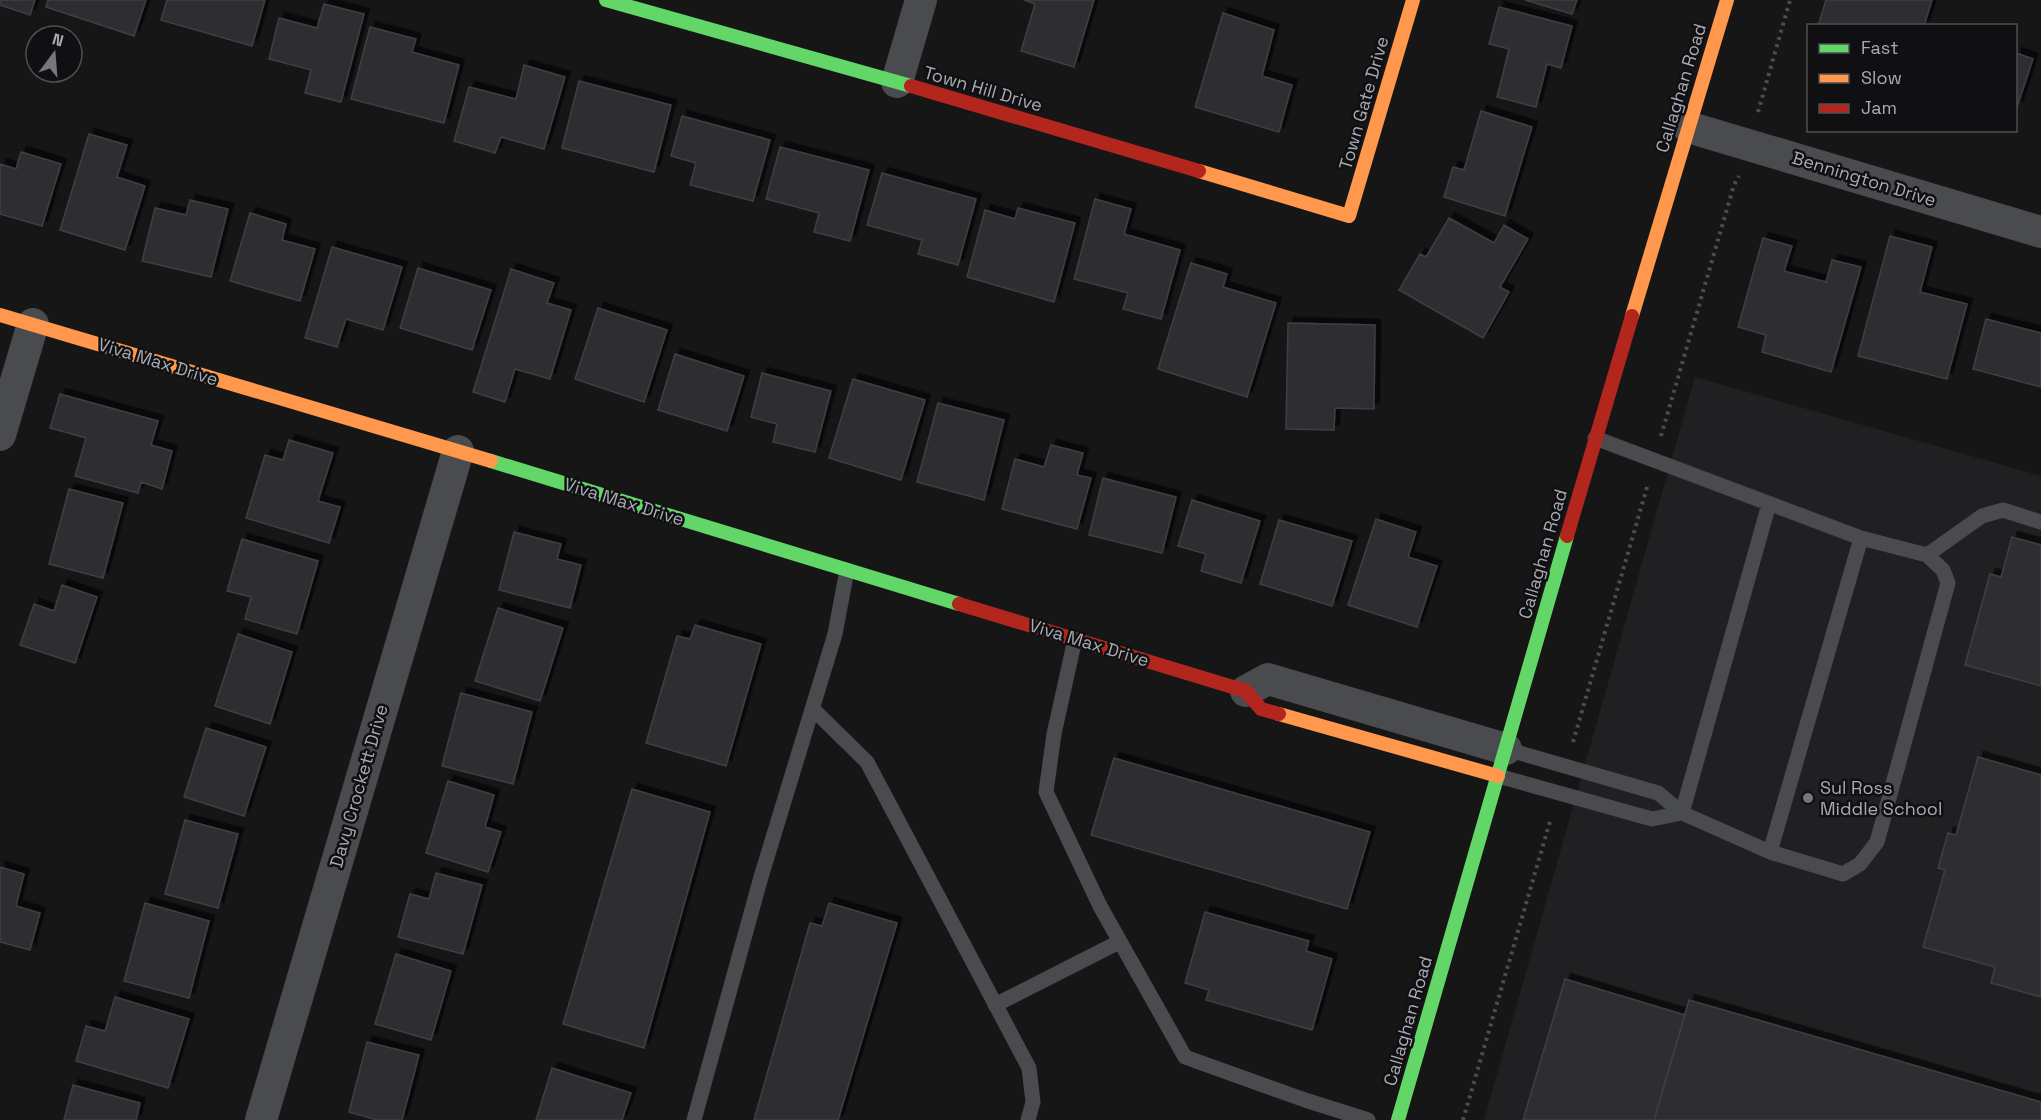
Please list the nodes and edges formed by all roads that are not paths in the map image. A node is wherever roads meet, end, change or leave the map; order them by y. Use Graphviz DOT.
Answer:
graph roads {
  1 [pos="606,0"];
  2 [pos="921,0"];
  3 [pos="1413,0"];
  4 [pos="1727,0"];
  5 [pos="897,82"];
  6 [pos="1688,127"];
  7 [pos="1349,216"];
  8 [pos="2041,232"];
  9 [pos="0,315"];
  10 [pos="33,324"];
  11 [pos="0,435"];
  12 [pos="1595,438"];
  13 [pos="458,451"];
  14 [pos="1769,504"];
  15 [pos="2041,522"];
  16 [pos="1861,538"];
  17 [pos="1926,555"];
  18 [pos="848,570"];
  19 [pos="1075,639"];
  20 [pos="1246,691"];
  21 [pos="813,709"];
  22 [pos="1502,762"];
  23 [pos="1682,813"];
  24 [pos="1770,852"];
  25 [pos="1119,942"];
  26 [pos="995,1005"];
  27 [pos="261,1120"];
  28 [pos="694,1120"];
  29 [pos="1028,1120"];
  30 [pos="1368,1120"];
  31 [pos="1398,1120"];
  1 -- 5 [label="street, Town Hill Drive"];
  2 -- 5 [label="street"];
  3 -- 7 [label="street, Town Gate Drive"];
  4 -- 6 [label="street, Callaghan Road"];
  5 -- 7 [label="street, Town Hill Drive"];
  6 -- 8 [label="street, Bennington Drive"];
  6 -- 12 [label="street, Callaghan Road"];
  9 -- 10 [label="street, Viva Max Drive"];
  10 -- 11 [label="street"];
  10 -- 13 [label="street, Viva Max Drive"];
  12 -- 14 [label="lane"];
  12 -- 22 [label="street, Callaghan Road"];
  13 -- 18 [label="street, Viva Max Drive"];
  13 -- 27 [label="street, Davy Crockett Drive"];
  14 -- 16 [label="lane"];
  14 -- 23 [label="lane"];
  15 -- 17 [label="lane"];
  16 -- 17 [label="lane"];
  16 -- 24 [label="lane"];
  17 -- 24 [label="lane"];
  18 -- 19 [label="street, Viva Max Drive"];
  18 -- 21 [label="lane"];
  19 -- 20 [label="street, Viva Max Drive"];
  19 -- 25 [label="lane"];
  20 -- 22 [label="street, Viva Max Drive"];
  21 -- 26 [label="lane"];
  21 -- 28 [label="lane"];
  22 -- 23 [label="lane"];
  22 -- 23 [label="lane"];
  22 -- 31 [label="street, Callaghan Road"];
  23 -- 24 [label="lane"];
  25 -- 26 [label="lane"];
  25 -- 30 [label="lane"];
  26 -- 29 [label="lane"];
}
